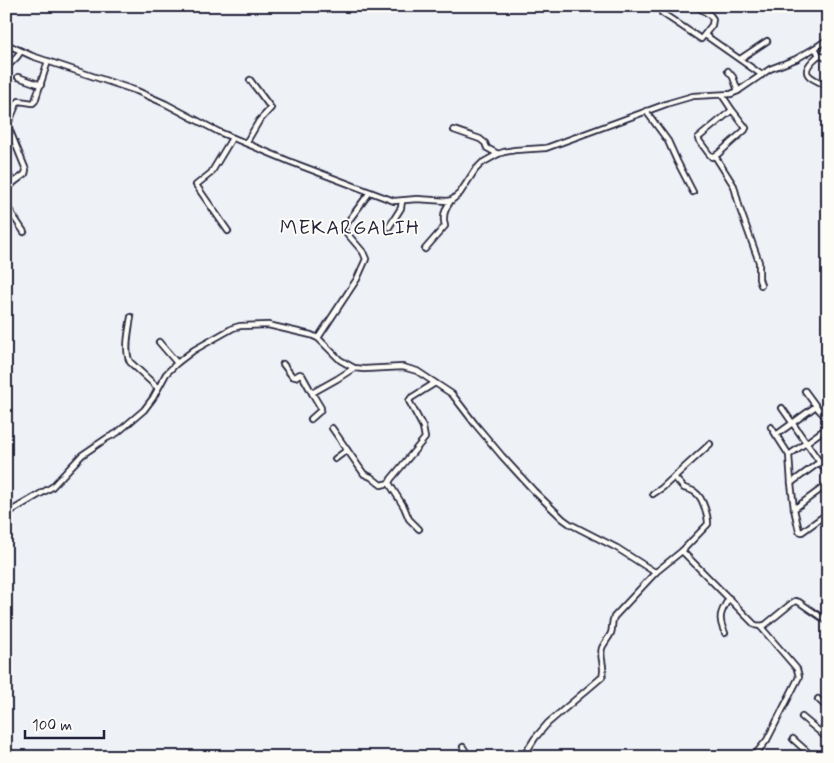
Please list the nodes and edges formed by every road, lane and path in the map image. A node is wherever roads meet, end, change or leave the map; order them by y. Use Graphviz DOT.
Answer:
graph roads {
  1 [pos="658,6"];
  2 [pos="696,6"];
  3 [pos="665,8"];
  4 [pos="705,35"];
  5 [pos="828,39"];
  6 [pos="767,42"];
  7 [pos="6,44"];
  8 [pos="815,48"];
  9 [pos="21,51"];
  10 [pos="819,55"];
  11 [pos="740,59"];
  12 [pos="828,59"];
  13 [pos="48,61"];
  14 [pos="6,68"];
  15 [pos="728,71"];
  16 [pos="762,75"];
  17 [pos="18,77"];
  18 [pos="250,80"];
  19 [pos="41,85"];
  20 [pos="828,86"];
  21 [pos="738,91"];
  22 [pos="722,95"];
  23 [pos="732,110"];
  24 [pos="646,111"];
  25 [pos="7,123"];
  26 [pos="454,130"];
  27 [pos="232,138"];
  28 [pos="246,143"];
  29 [pos="498,154"];
  30 [pos="715,156"];
  31 [pos="6,170"];
  32 [pos="13,183"];
  33 [pos="6,191"];
  34 [pos="370,192"];
  35 [pos="693,192"];
  36 [pos="402,201"];
  37 [pos="450,202"];
  38 [pos="6,205"];
  39 [pos="389,228"];
  40 [pos="228,231"];
  41 [pos="24,232"];
  42 [pos="425,249"];
  43 [pos="761,285"];
  44 [pos="131,317"];
  45 [pos="318,338"];
  46 [pos="159,342"];
  47 [pos="178,363"];
  48 [pos="283,364"];
  49 [pos="354,368"];
  50 [pos="435,383"];
  51 [pos="158,388"];
  52 [pos="804,391"];
  53 [pos="312,394"];
  54 [pos="816,406"];
  55 [pos="782,408"];
  56 [pos="311,419"];
  57 [pos="828,419"];
  58 [pos="793,424"];
  59 [pos="332,428"];
  60 [pos="771,428"];
  61 [pos="828,428"];
  62 [pos="776,435"];
  63 [pos="807,443"];
  64 [pos="710,444"];
  65 [pos="347,450"];
  66 [pos="789,455"];
  67 [pos="828,456"];
  68 [pos="335,459"];
  69 [pos="820,462"];
  70 [pos="828,474"];
  71 [pos="674,477"];
  72 [pos="389,483"];
  73 [pos="791,483"];
  74 [pos="828,484"];
  75 [pos="653,494"];
  76 [pos="794,509"];
  77 [pos="828,512"];
  78 [pos="6,514"];
  79 [pos="419,529"];
  80 [pos="682,551"];
  81 [pos="656,572"];
  82 [pos="729,598"];
  83 [pos="828,622"];
  84 [pos="760,626"];
  85 [pos="725,633"];
  86 [pos="818,699"];
  87 [pos="828,709"];
  88 [pos="802,716"];
  89 [pos="828,724"];
  90 [pos="820,732"];
  91 [pos="793,739"];
  92 [pos="828,740"];
  93 [pos="463,747"];
  94 [pos="476,757"];
  95 [pos="524,757"];
  96 [pos="753,757"];
  97 [pos="813,757"];
  1 -- 3 [label="street"];
  2 -- 4 [label="street"];
  3 -- 4 [label="street"];
  4 -- 11 [label="street"];
  5 -- 8 [label="street"];
  6 -- 11 [label="street"];
  7 -- 9 [label="street"];
  8 -- 10 [label="street"];
  8 -- 16 [label="street"];
  9 -- 13 [label="street"];
  9 -- 14 [label="street"];
  10 -- 12 [label="street"];
  10 -- 20 [label="street"];
  11 -- 16 [label="street"];
  13 -- 19 [label="street"];
  13 -- 27 [label="street"];
  15 -- 21 [label="street"];
  16 -- 21 [label="street"];
  17 -- 19 [label="street"];
  18 -- 28 [label="street"];
  19 -- 25 [label="street"];
  21 -- 22 [label="street"];
  22 -- 23 [label="street"];
  22 -- 24 [label="street"];
  23 -- 30 [label="street"];
  23 -- 30 [label="street"];
  24 -- 29 [label="street"];
  24 -- 35 [label="street"];
  25 -- 32 [label="street"];
  26 -- 29 [label="street"];
  27 -- 28 [label="street"];
  27 -- 40 [label="street"];
  28 -- 34 [label="street"];
  29 -- 36 [label="street"];
  30 -- 43 [label="street"];
  31 -- 32 [label="street"];
  32 -- 33 [label="street"];
  34 -- 36 [label="street"];
  34 -- 45 [label="street"];
  36 -- 39 [label="street"];
  37 -- 42 [label="street"];
  38 -- 41 [label="street"];
  44 -- 51 [label="street"];
  45 -- 47 [label="street"];
  45 -- 49 [label="street"];
  46 -- 47 [label="street"];
  47 -- 51 [label="street"];
  48 -- 53 [label="street"];
  49 -- 50 [label="street"];
  49 -- 53 [label="street"];
  50 -- 72 [label="street"];
  50 -- 81 [label="street"];
  51 -- 78 [label="street"];
  52 -- 54 [label="street"];
  53 -- 56 [label="street"];
  54 -- 57 [label="street"];
  54 -- 58 [label="street"];
  55 -- 58 [label="street"];
  58 -- 62 [label="street"];
  58 -- 63 [label="street"];
  59 -- 65 [label="street"];
  60 -- 62 [label="street"];
  61 -- 63 [label="street"];
  62 -- 66 [label="street"];
  63 -- 66 [label="street"];
  63 -- 69 [label="street"];
  64 -- 71 [label="street"];
  65 -- 68 [label="street"];
  65 -- 72 [label="street"];
  66 -- 73 [label="street"];
  67 -- 69 [label="street"];
  69 -- 70 [label="street"];
  69 -- 73 [label="street"];
  71 -- 75 [label="street"];
  71 -- 80 [label="street"];
  72 -- 79 [label="street"];
  73 -- 76 [label="street"];
  74 -- 76 [label="street"];
  76 -- 77 [label="street"];
  80 -- 81 [label="street"];
  80 -- 82 [label="street"];
  81 -- 95 [label="street"];
  82 -- 84 [label="street"];
  82 -- 85 [label="street"];
  83 -- 84 [label="street"];
  84 -- 96 [label="street"];
  86 -- 87 [label="street"];
  88 -- 90 [label="street"];
  89 -- 90 [label="street"];
  90 -- 92 [label="street"];
  91 -- 97 [label="street"];
  93 -- 94 [label="street"];
}
